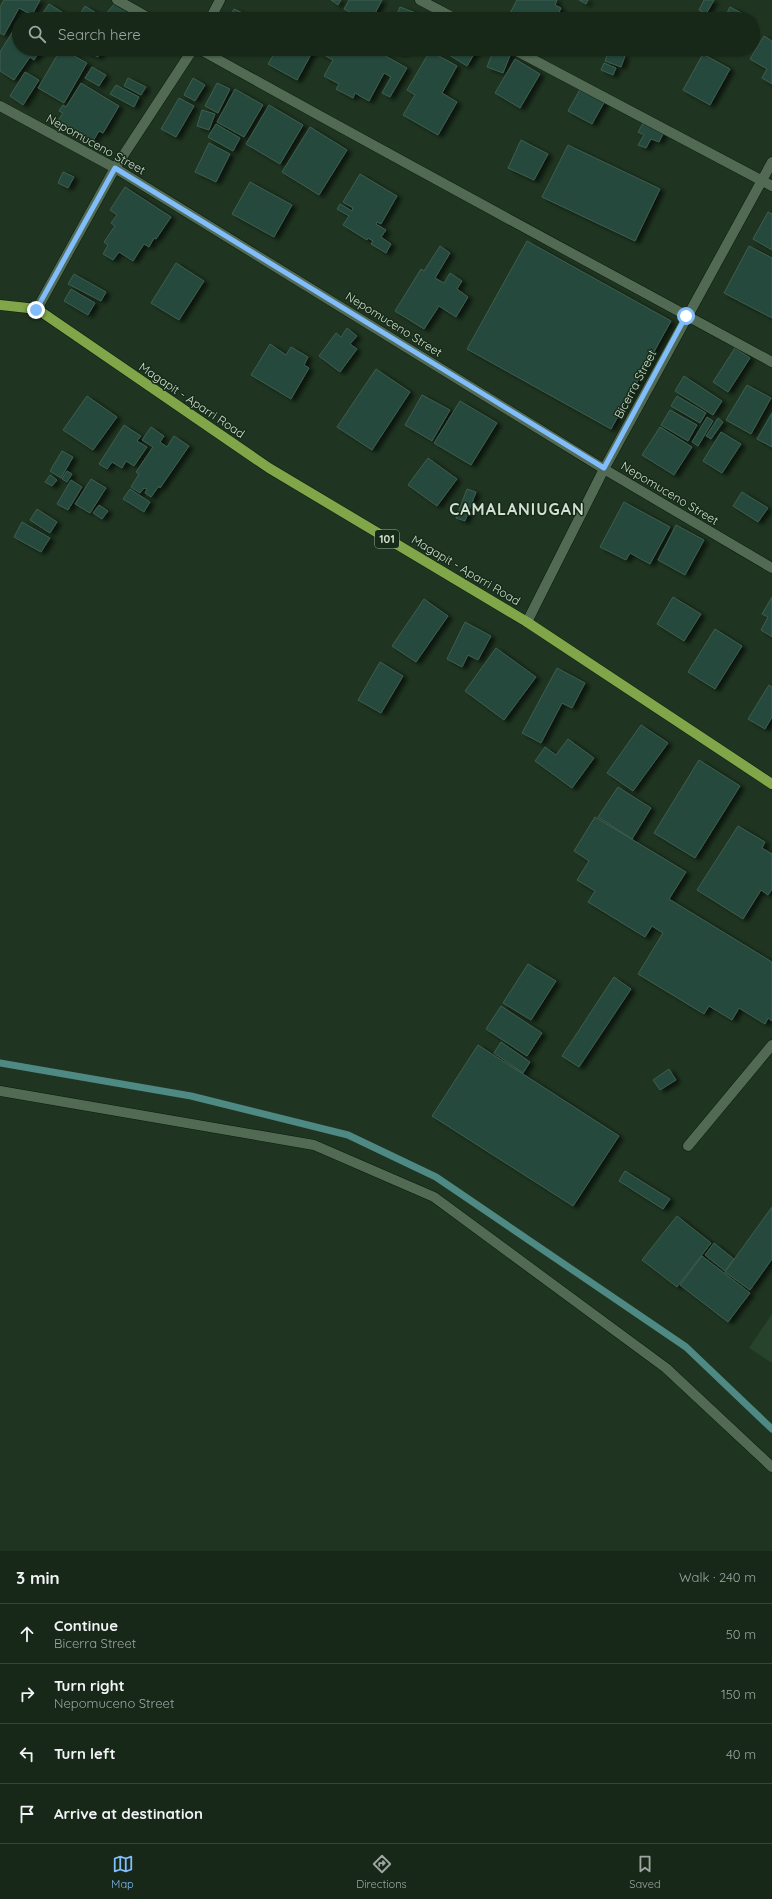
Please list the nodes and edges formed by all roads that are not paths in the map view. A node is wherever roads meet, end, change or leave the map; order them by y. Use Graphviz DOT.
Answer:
graph roads {
  1 [pos="117,0"];
  2 [pos="220,0"];
  3 [pos="420,0"];
  4 [pos="138,12"];
  5 [pos="214,12"];
  6 [pos="443,12"];
  7 [pos="188,56"];
  8 [pos="212,56"];
  9 [pos="526,56"];
  10 [pos="0,106"];
  11 [pos="772,162"];
  12 [pos="115,168"];
  13 [pos="762,180"];
  14 [pos="772,186"];
  15 [pos="0,305"];
  16 [pos="36,310"];
  17 [pos="686,316"];
  18 [pos="772,362"];
  19 [pos="604,468"];
  20 [pos="772,568"];
  21 [pos="528,622"];
  22 [pos="772,784"];
  23 [pos="772,1046"];
  24 [pos="0,1091"];
  25 [pos="688,1146"];
  26 [pos="772,1467"];
  1 -- 4 [label="street"];
  2 -- 5 [label="street"];
  3 -- 6 [label="street"];
  7 -- 12 [label="street"];
  8 -- 17 [label="street"];
  9 -- 13 [label="street"];
  10 -- 12 [label="street, Nepomuceno Street"];
  11 -- 13 [label="street, Bicerra Street"];
  12 -- 16 [label="street"];
  12 -- 19 [label="street, Nepomuceno Street"];
  13 -- 14 [label="street"];
  13 -- 17 [label="street, Bicerra Street"];
  15 -- 16 [label="main road, Magapit - Aparri Road / 101"];
  16 -- 21 [label="main road, Magapit - Aparri Road / 101"];
  17 -- 18 [label="street"];
  17 -- 19 [label="street, Bicerra Street"];
  19 -- 20 [label="street, Nepomuceno Street"];
  19 -- 21 [label="street, Bicerra Street"];
  21 -- 22 [label="main road, Magapit - Aparri Road / 101"];
  23 -- 25 [label="street"];
  24 -- 26 [label="street"];
}
